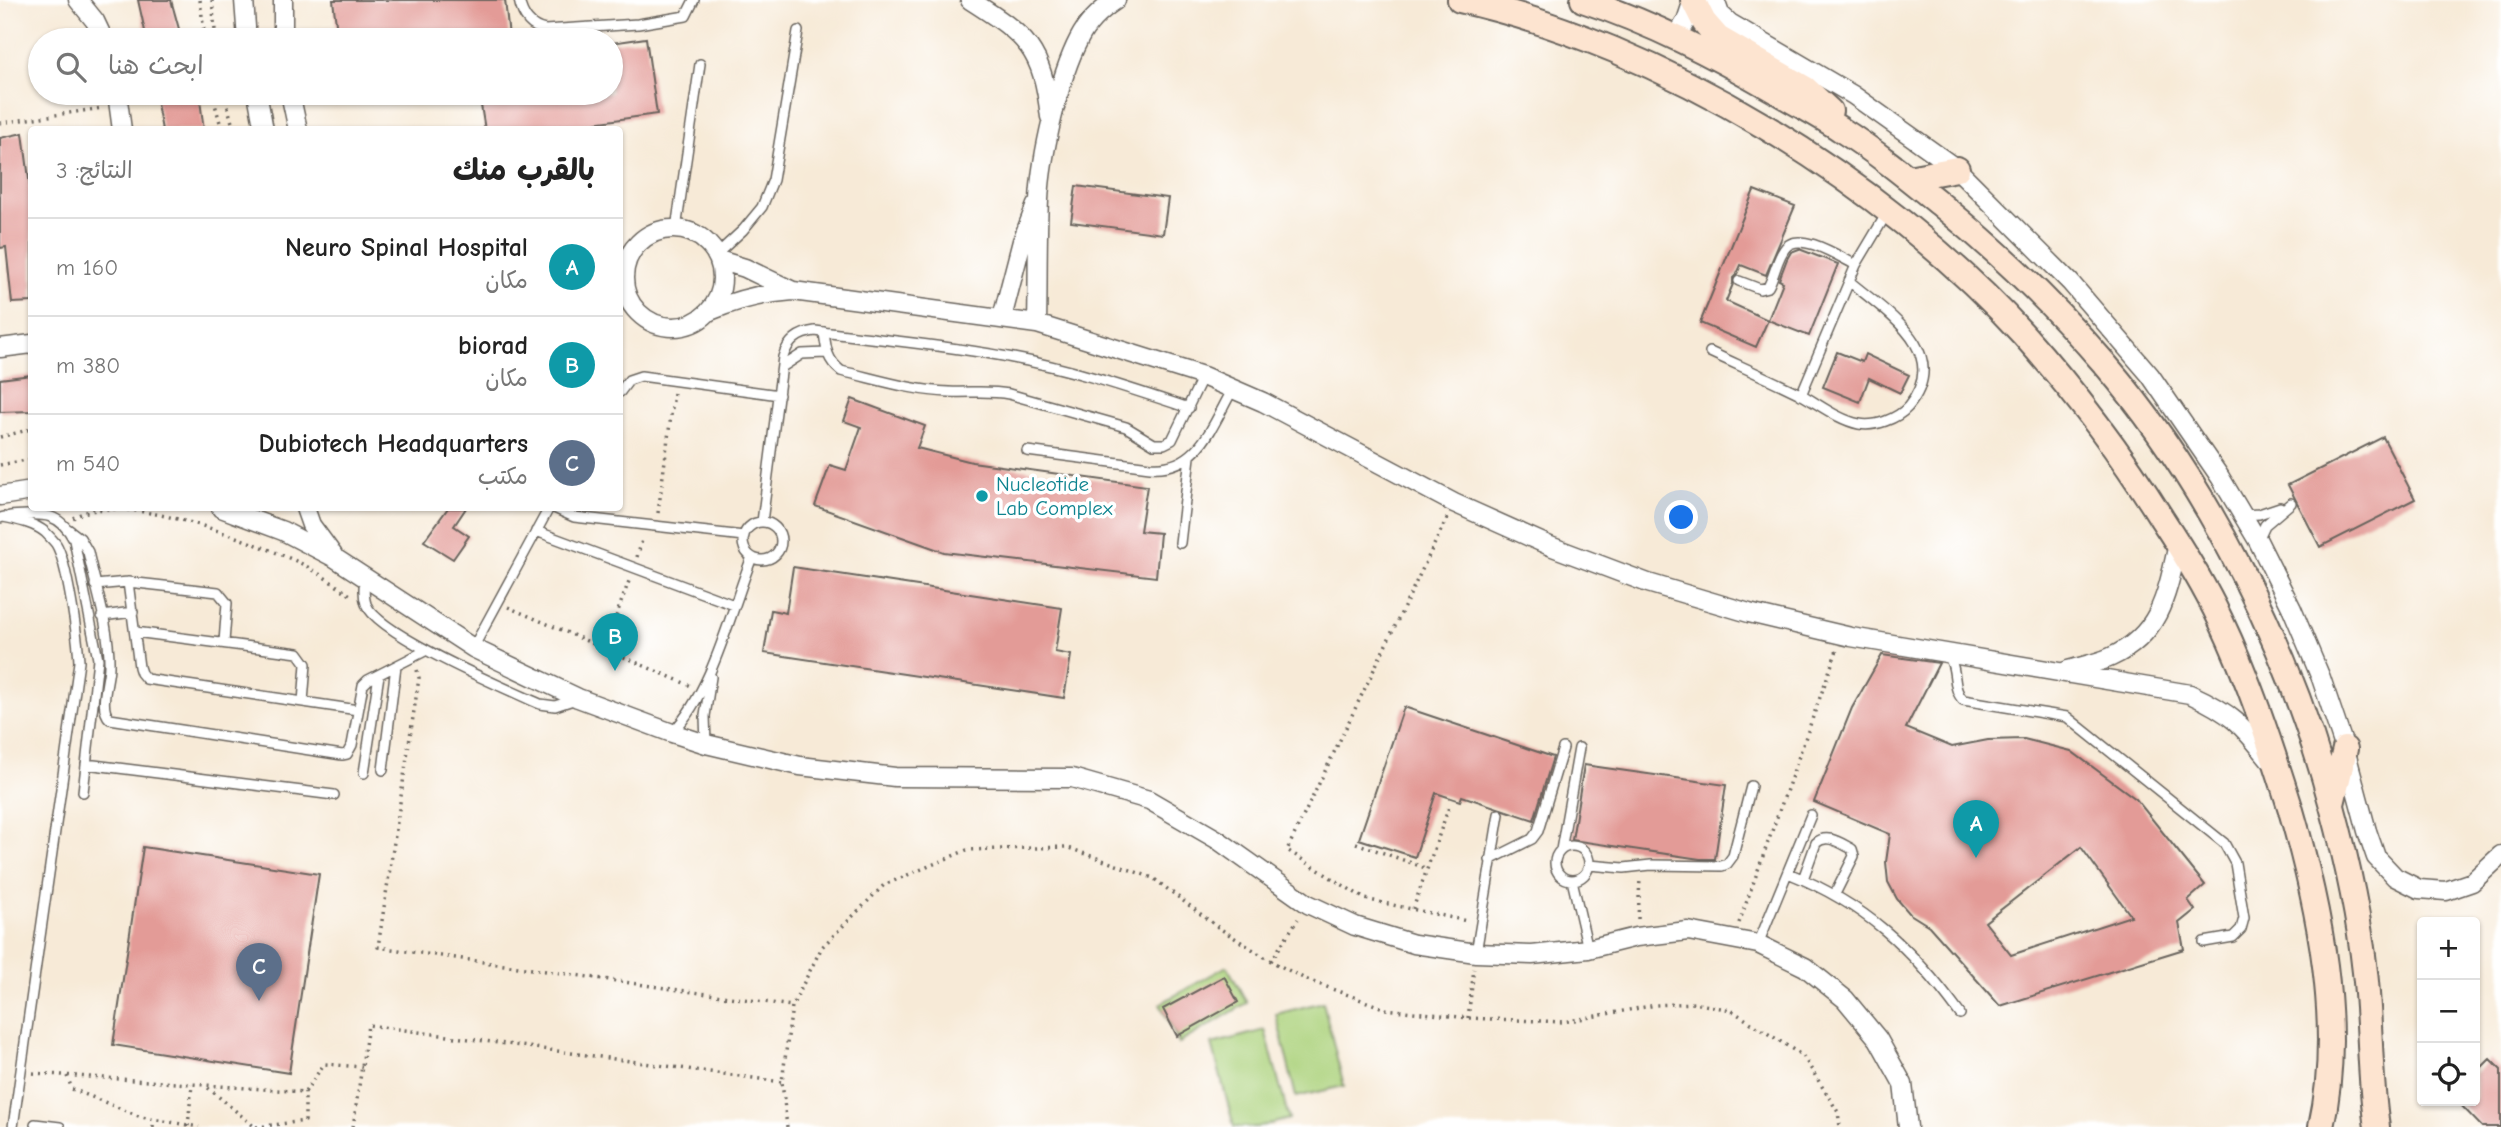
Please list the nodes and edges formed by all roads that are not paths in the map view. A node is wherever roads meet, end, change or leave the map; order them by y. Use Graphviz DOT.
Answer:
graph roads {
  1 [pos="78,0"];
  2 [pos="244,0"];
  3 [pos="283,0"];
  4 [pos="519,0"];
  5 [pos="970,0"];
  6 [pos="1116,0"];
  7 [pos="1460,0"];
  8 [pos="1583,0"];
  9 [pos="1693,0"];
  10 [pos="1715,0"];
  11 [pos="692,1"];
  12 [pos="98,28"];
  13 [pos="246,28"];
  14 [pos="283,28"];
  15 [pos="535,28"];
  16 [pos="571,28"];
  17 [pos="797,31"];
  18 [pos="1676,37"];
  19 [pos="700,64"];
  20 [pos="1661,71"];
  21 [pos="119,105"];
  22 [pos="259,105"];
  23 [pos="293,105"];
  24 [pos="1050,124"];
  25 [pos="121,126"];
  26 [pos="263,126"];
  27 [pos="297,126"];
  28 [pos="1842,130"];
  29 [pos="1957,169"];
  30 [pos="1908,178"];
  31 [pos="1039,199"];
  32 [pos="1888,211"];
  33 [pos="676,229"];
  34 [pos="718,257"];
  35 [pos="1856,265"];
  36 [pos="623,278"];
  37 [pos="1738,281"];
  38 [pos="1849,281"];
  39 [pos="623,285"];
  40 [pos="793,291"];
  41 [pos="710,312"];
  42 [pos="1002,318"];
  43 [pos="1037,324"];
  44 [pos="824,332"];
  45 [pos="28,344"];
  46 [pos="0,348"];
  47 [pos="1710,352"];
  48 [pos="826,353"];
  49 [pos="782,367"];
  50 [pos="1203,376"];
  51 [pos="623,387"];
  52 [pos="1233,389"];
  53 [pos="779,395"];
  54 [pos="1801,395"];
  55 [pos="1189,408"];
  56 [pos="1027,451"];
  57 [pos="1190,457"];
  58 [pos="28,492"];
  59 [pos="0,496"];
  60 [pos="229,511"];
  61 [pos="306,511"];
  62 [pos="550,511"];
  63 [pos="559,511"];
  64 [pos="2243,515"];
  65 [pos="2,517"];
  66 [pos="762,522"];
  67 [pos="66,527"];
  68 [pos="536,531"];
  69 [pos="744,536"];
  70 [pos="2258,541"];
  71 [pos="1180,543"];
  72 [pos="2178,544"];
  73 [pos="752,557"];
  74 [pos="335,558"];
  75 [pos="365,577"];
  76 [pos="128,582"];
  77 [pos="95,585"];
  78 [pos="734,605"];
  79 [pos="133,612"];
  80 [pos="102,617"];
  81 [pos="135,632"];
  82 [pos="224,642"];
  83 [pos="473,648"];
  84 [pos="425,651"];
  85 [pos="1947,653"];
  86 [pos="1978,658"];
  87 [pos="714,661"];
  88 [pos="396,666"];
  89 [pos="2062,672"];
  90 [pos="379,675"];
  91 [pos="1957,679"];
  92 [pos="578,698"];
  93 [pos="303,702"];
  94 [pos="358,710"];
  95 [pos="672,733"];
  96 [pos="706,744"];
  97 [pos="1563,748"];
  98 [pos="1579,748"];
  99 [pos="2345,749"];
  100 [pos="86,764"];
  101 [pos="383,770"];
  102 [pos="2279,771"];
  103 [pos="364,773"];
  104 [pos="1751,786"];
  105 [pos="83,792"];
  106 [pos="334,795"];
  107 [pos="2332,804"];
  108 [pos="1499,814"];
  109 [pos="1811,815"];
  110 [pos="1561,850"];
  111 [pos="2501,855"];
  112 [pos="1490,860"];
  113 [pos="1589,865"];
  114 [pos="1788,873"];
  115 [pos="1803,879"];
  116 [pos="1572,880"];
  117 [pos="1835,894"];
  118 [pos="2204,942"];
  119 [pos="1758,944"];
  120 [pos="1588,949"];
  121 [pos="1476,953"];
  122 [pos="1960,1014"];
  123 [pos="1903,1084"];
  124 [pos="35,1122"];
  125 [pos="13,1127"];
  126 [pos="60,1127"];
  127 [pos="1908,1127"];
  128 [pos="1921,1127"];
  129 [pos="2321,1127"];
  130 [pos="2377,1127"];
  1 -- 12 [label="street"];
  2 -- 13 [label="street"];
  3 -- 14 [label="street"];
  4 -- 15 [label="lane"];
  5 -- 24 [label="street"];
  6 -- 24 [label="street"];
  7 -- 20 [label="street"];
  8 -- 18 [label="street"];
  9 -- 18 [label="street"];
  9 -- 28 [label="street"];
  10 -- 29 [label="street"];
  11 -- 16 [label="lane"];
  17 -- 34 [label="lane"];
  18 -- 20 [label="street"];
  18 -- 28 [label="street"];
  19 -- 33 [label="lane"];
  20 -- 32 [label="street"];
  21 -- 25 [label="street"];
  22 -- 26 [label="street"];
  23 -- 27 [label="street"];
  24 -- 31 [label="street"];
  28 -- 30 [label="street"];
  29 -- 30 [label="street"];
  29 -- 64 [label="street"];
  30 -- 107 [label="street"];
  31 -- 42 [label="street"];
  31 -- 43 [label="street"];
  32 -- 35 [label="lane"];
  32 -- 72 [label="street"];
  33 -- 34 [label="street"];
  33 -- 36 [label="street"];
  34 -- 40 [label="street"];
  34 -- 41 [label="street"];
  35 -- 37 [label="lane"];
  35 -- 38 [label="lane"];
  38 -- 54 [label="lane"];
  38 -- 54 [label="lane"];
  39 -- 41 [label="street"];
  40 -- 41 [label="street"];
  40 -- 42 [label="street"];
  42 -- 43 [label="street"];
  43 -- 50 [label="street"];
  44 -- 48 [label="lane"];
  44 -- 49 [label="lane"];
  44 -- 55 [label="lane"];
  45 -- 46 [label="street"];
  47 -- 54 [label="lane"];
  48 -- 49 [label="lane"];
  48 -- 55 [label="lane"];
  49 -- 53 [label="lane"];
  50 -- 52 [label="street"];
  50 -- 55 [label="lane"];
  51 -- 53 [label="lane"];
  52 -- 57 [label="lane"];
  52 -- 85 [label="street"];
  53 -- 66 [label="lane"];
  56 -- 57 [label="lane"];
  57 -- 71 [label="lane"];
  58 -- 59 [label="street"];
  60 -- 74 [label="street"];
  61 -- 74 [label="street"];
  62 -- 68 [label="lane"];
  63 -- 69 [label="lane"];
  64 -- 70 [label="street"];
  64 -- 70 [label="lane"];
  65 -- 67 [label="lane"];
  65 -- 125 [label="lane"];
  66 -- 69 [label="lane"];
  66 -- 73 [label="lane"];
  67 -- 77 [label="lane"];
  67 -- 100 [label="lane"];
  68 -- 78 [label="lane"];
  68 -- 83 [label="lane"];
  69 -- 73 [label="lane"];
  70 -- 99 [label="street"];
  72 -- 89 [label="street"];
  72 -- 102 [label="street"];
  73 -- 78 [label="lane"];
  74 -- 75 [label="street"];
  75 -- 83 [label="street"];
  75 -- 84 [label="lane"];
  76 -- 77 [label="lane"];
  76 -- 79 [label="lane"];
  76 -- 82 [label="lane"];
  77 -- 80 [label="lane"];
  78 -- 87 [label="lane"];
  79 -- 80 [label="lane"];
  79 -- 81 [label="lane"];
  80 -- 94 [label="lane"];
  81 -- 82 [label="lane"];
  81 -- 93 [label="lane"];
  82 -- 93 [label="lane"];
  83 -- 92 [label="street"];
  84 -- 88 [label="lane"];
  84 -- 92 [label="lane"];
  85 -- 86 [label="street"];
  85 -- 91 [label="lane"];
  86 -- 89 [label="street"];
  86 -- 91 [label="lane"];
  87 -- 95 [label="lane"];
  87 -- 96 [label="lane"];
  88 -- 90 [label="lane"];
  88 -- 101 [label="lane"];
  89 -- 102 [label="street"];
  90 -- 94 [label="lane"];
  90 -- 103 [label="lane"];
  91 -- 118 [label="lane"];
  92 -- 95 [label="street"];
  93 -- 94 [label="lane"];
  95 -- 96 [label="street"];
  96 -- 121 [label="street"];
  97 -- 112 [label="lane"];
  98 -- 110 [label="lane"];
  99 -- 107 [label="street"];
  99 -- 111 [label="street"];
  100 -- 105 [label="lane"];
  100 -- 106 [label="lane"];
  102 -- 129 [label="street"];
  104 -- 113 [label="lane"];
  107 -- 130 [label="street"];
  108 -- 112 [label="lane"];
  109 -- 114 [label="lane"];
  110 -- 113 [label="lane"];
  110 -- 116 [label="lane"];
  112 -- 121 [label="lane"];
  113 -- 116 [label="lane"];
  114 -- 115 [label="lane"];
  114 -- 119 [label="lane"];
  115 -- 117 [label="lane"];
  115 -- 117 [label="lane"];
  116 -- 120 [label="lane"];
  117 -- 122 [label="lane"];
  119 -- 120 [label="street"];
  119 -- 123 [label="street"];
  120 -- 121 [label="street"];
  123 -- 127 [label="street"];
  123 -- 128 [label="street"];
  124 -- 126 [label="lane"];
}
